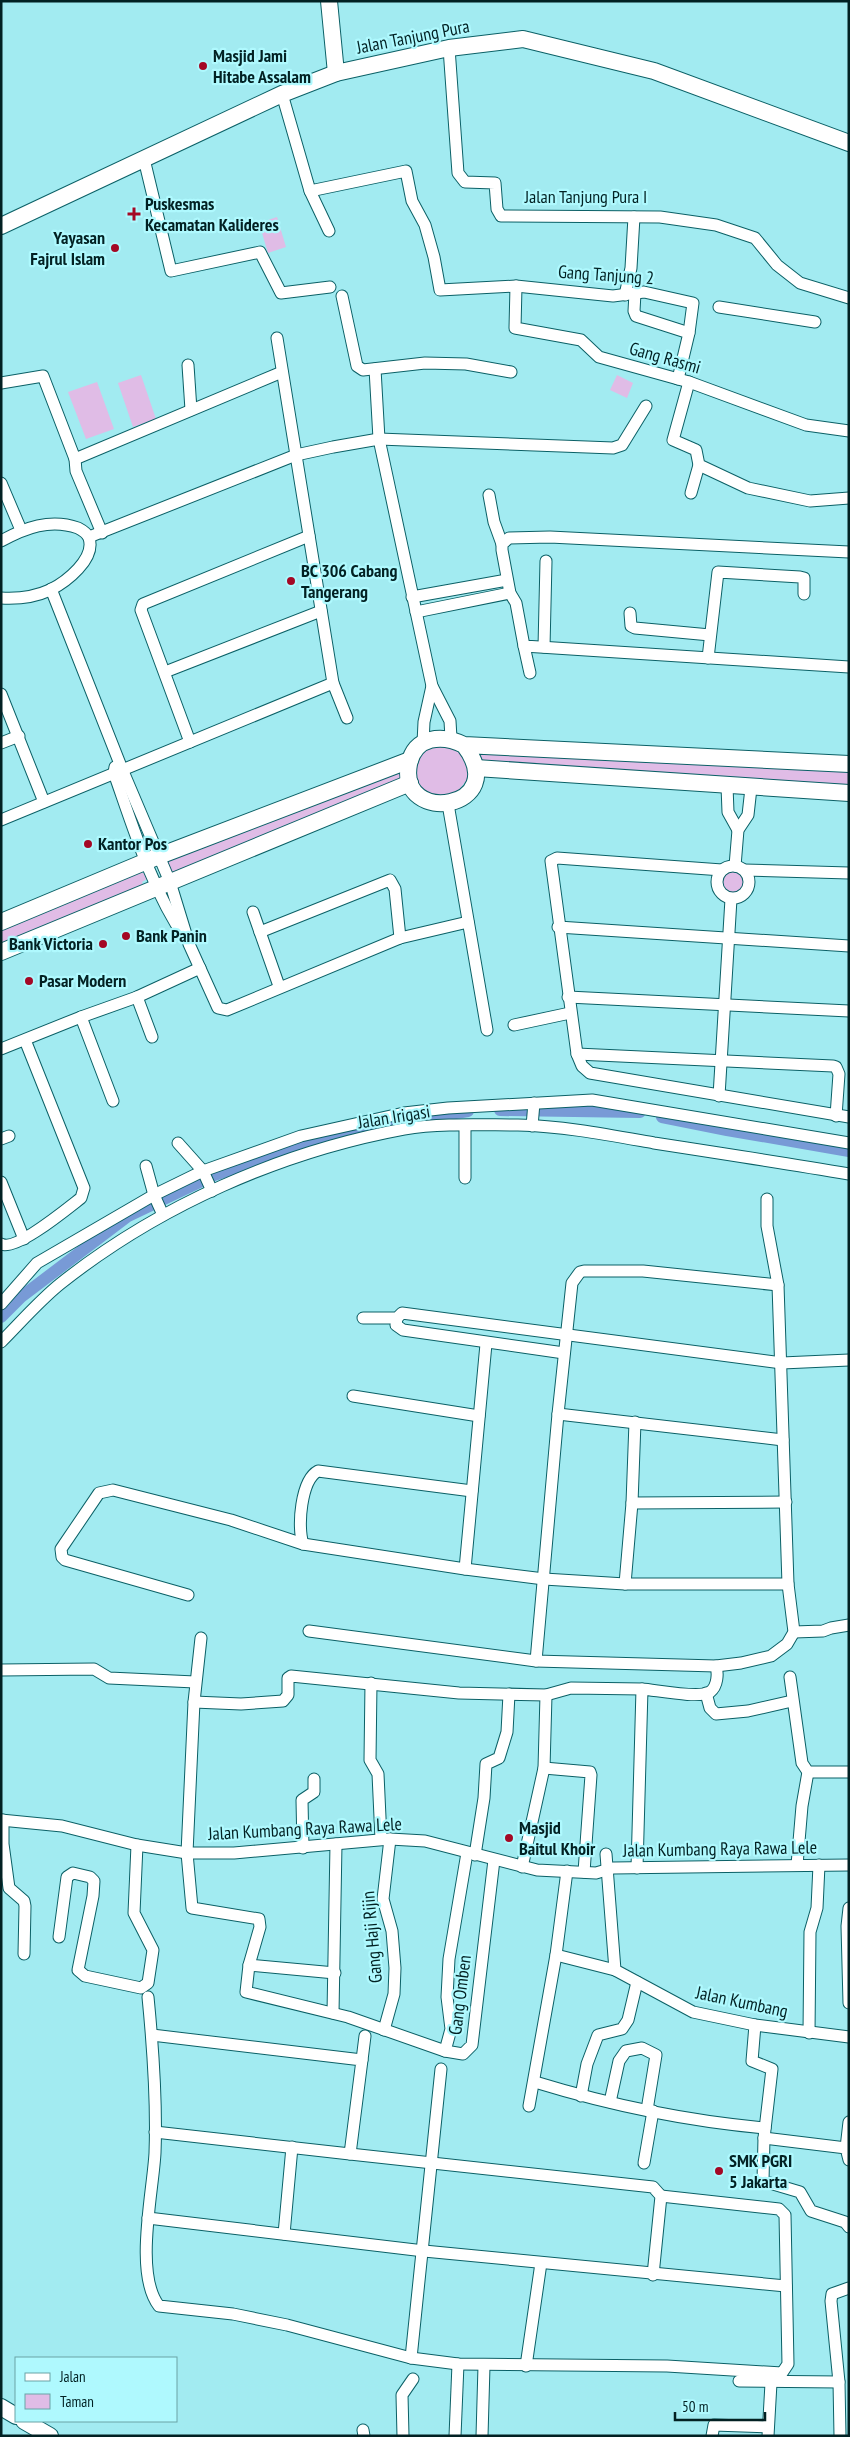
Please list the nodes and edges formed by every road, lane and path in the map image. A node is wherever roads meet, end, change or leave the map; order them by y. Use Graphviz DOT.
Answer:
graph roads {
  1 [pos="329,1"];
  2 [pos="449,48"];
  3 [pos="336,74"];
  4 [pos="282,94"];
  5 [pos="849,143"];
  6 [pos="144,159"];
  7 [pos="310,191"];
  8 [pos="634,217"];
  9 [pos="1,226"];
  10 [pos="329,231"];
  11 [pos="516,286"];
  12 [pos="330,288"];
  13 [pos="630,294"];
  14 [pos="342,296"];
  15 [pos="849,298"];
  16 [pos="719,307"];
  17 [pos="815,322"];
  18 [pos="689,333"];
  19 [pos="277,338"];
  20 [pos="188,365"];
  21 [pos="375,369"];
  22 [pos="282,372"];
  23 [pos="511,372"];
  24 [pos="683,381"];
  25 [pos="1,383"];
  26 [pos="646,406"];
  27 [pos="191,410"];
  28 [pos="849,431"];
  29 [pos="379,439"];
  30 [pos="296,455"];
  31 [pos="75,459"];
  32 [pos="699,465"];
  33 [pos="1,482"];
  34 [pos="691,494"];
  35 [pos="490,495"];
  36 [pos="849,498"];
  37 [pos="21,530"];
  38 [pos="102,533"];
  39 [pos="309,536"];
  40 [pos="89,537"];
  41 [pos="1,541"];
  42 [pos="502,544"];
  43 [pos="849,552"];
  44 [pos="546,561"];
  45 [pos="508,580"];
  46 [pos="51,589"];
  47 [pos="510,593"];
  48 [pos="804,594"];
  49 [pos="412,597"];
  50 [pos="1,598"];
  51 [pos="321,611"];
  52 [pos="416,612"];
  53 [pos="630,613"];
  54 [pos="710,635"];
  55 [pos="524,646"];
  56 [pos="544,647"];
  57 [pos="708,658"];
  58 [pos="849,667"];
  59 [pos="165,672"];
  60 [pos="530,673"];
  61 [pos="333,683"];
  62 [pos="432,686"];
  63 [pos="1,694"];
  64 [pos="347,718"];
  65 [pos="19,736"];
  66 [pos="190,742"];
  67 [pos="457,742"];
  68 [pos="1,743"];
  69 [pos="423,743"];
  70 [pos="410,760"];
  71 [pos="849,764"];
  72 [pos="476,768"];
  73 [pos="118,771"];
  74 [pos="410,783"];
  75 [pos="727,786"];
  76 [pos="751,788"];
  77 [pos="849,793"];
  78 [pos="44,802"];
  79 [pos="448,804"];
  80 [pos="1,820"];
  81 [pos="738,830"];
  82 [pos="153,858"];
  83 [pos="739,868"];
  84 [pos="722,870"];
  85 [pos="849,873"];
  86 [pos="164,885"];
  87 [pos="731,899"];
  88 [pos="253,912"];
  89 [pos="1,922"];
  90 [pos="468,922"];
  91 [pos="558,927"];
  92 [pos="260,932"];
  93 [pos="400,938"];
  94 [pos="729,939"];
  95 [pos="849,946"];
  96 [pos="1,952"];
  97 [pos="200,968"];
  98 [pos="279,986"];
  99 [pos="568,997"];
  100 [pos="137,998"];
  101 [pos="725,1005"];
  102 [pos="849,1011"];
  103 [pos="570,1013"];
  104 [pos="81,1017"];
  105 [pos="514,1025"];
  106 [pos="487,1030"];
  107 [pos="152,1037"];
  108 [pos="25,1040"];
  109 [pos="1,1049"];
  110 [pos="577,1054"];
  111 [pos="722,1061"];
  112 [pos="719,1096"];
  113 [pos="113,1101"];
  114 [pos="533,1114"];
  115 [pos="836,1116"];
  116 [pos="449,1117"];
  117 [pos="849,1117"];
  118 [pos="384,1126"];
  119 [pos="464,1126"];
  120 [pos="178,1143"];
  121 [pos="849,1143"];
  122 [pos="304,1145"];
  123 [pos="146,1166"];
  124 [pos="464,1171"];
  125 [pos="849,1174"];
  126 [pos="208,1181"];
  127 [pos="1,1182"];
  128 [pos="767,1199"];
  129 [pos="158,1205"];
  130 [pos="24,1239"];
  131 [pos="1,1244"];
  132 [pos="778,1285"];
  133 [pos="1,1304"];
  134 [pos="364,1318"];
  135 [pos="397,1318"];
  136 [pos="566,1333"];
  137 [pos="1,1342"];
  138 [pos="486,1344"];
  139 [pos="564,1353"];
  140 [pos="849,1360"];
  141 [pos="782,1363"];
  142 [pos="353,1396"];
  143 [pos="558,1414"];
  144 [pos="479,1416"];
  145 [pos="635,1422"];
  146 [pos="783,1440"];
  147 [pos="472,1491"];
  148 [pos="786,1502"];
  149 [pos="632,1503"];
  150 [pos="303,1544"];
  151 [pos="465,1569"];
  152 [pos="544,1579"];
  153 [pos="625,1584"];
  154 [pos="788,1584"];
  155 [pos="188,1595"];
  156 [pos="849,1625"];
  157 [pos="308,1631"];
  158 [pos="798,1631"];
  159 [pos="201,1638"];
  160 [pos="536,1661"];
  161 [pos="716,1666"];
  162 [pos="1,1670"];
  163 [pos="790,1677"];
  164 [pos="196,1682"];
  165 [pos="371,1683"];
  166 [pos="642,1688"];
  167 [pos="706,1693"];
  168 [pos="509,1694"];
  169 [pos="546,1695"];
  170 [pos="792,1701"];
  171 [pos="194,1702"];
  172 [pos="544,1768"];
  173 [pos="808,1772"];
  174 [pos="849,1772"];
  175 [pos="314,1779"];
  176 [pos="2,1820"];
  177 [pos="386,1839"];
  178 [pos="336,1844"];
  179 [pos="137,1845"];
  180 [pos="303,1848"];
  181 [pos="187,1853"];
  182 [pos="471,1854"];
  183 [pos="606,1854"];
  184 [pos="494,1860"];
  185 [pos="797,1865"];
  186 [pos="819,1865"];
  187 [pos="849,1865"];
  188 [pos="522,1867"];
  189 [pos="637,1868"];
  190 [pos="567,1871"];
  191 [pos="584,1872"];
  192 [pos="606,1872"];
  193 [pos="849,1908"];
  194 [pos="59,1937"];
  195 [pos="24,1954"];
  196 [pos="556,1955"];
  197 [pos="249,1965"];
  198 [pos="615,1970"];
  199 [pos="335,1973"];
  200 [pos="637,1982"];
  201 [pos="148,1997"];
  202 [pos="849,2003"];
  203 [pos="333,2013"];
  204 [pos="755,2026"];
  205 [pos="384,2030"];
  206 [pos="809,2033"];
  207 [pos="152,2034"];
  208 [pos="365,2036"];
  209 [pos="849,2037"];
  210 [pos="446,2050"];
  211 [pos="362,2060"];
  212 [pos="441,2069"];
  213 [pos="535,2082"];
  214 [pos="581,2096"];
  215 [pos="610,2102"];
  216 [pos="529,2106"];
  217 [pos="650,2111"];
  218 [pos="849,2122"];
  219 [pos="155,2132"];
  220 [pos="765,2133"];
  221 [pos="292,2147"];
  222 [pos="846,2148"];
  223 [pos="350,2154"];
  224 [pos="849,2160"];
  225 [pos="430,2163"];
  226 [pos="644,2163"];
  227 [pos="661,2196"];
  228 [pos="148,2218"];
  229 [pos="849,2227"];
  230 [pos="284,2234"];
  231 [pos="424,2251"];
  232 [pos="541,2263"];
  233 [pos="652,2274"];
  234 [pos="786,2286"];
  235 [pos="849,2288"];
  236 [pos="849,2355"];
  237 [pos="837,2356"];
  238 [pos="411,2358"];
  239 [pos="458,2364"];
  240 [pos="484,2366"];
  241 [pos="526,2366"];
  242 [pos="413,2378"];
  243 [pos="739,2381"];
  244 [pos="772,2382"];
  245 [pos="839,2382"];
  246 [pos="1,2406"];
  247 [pos="15,2415"];
  248 [pos="26,2422"];
  249 [pos="768,2432"];
  250 [pos="50,2436"];
  251 [pos="403,2436"];
  252 [pos="455,2436"];
  253 [pos="482,2436"];
  254 [pos="712,2436"];
  255 [pos="840,2436"];
  1 -- 3 [label="street"];
  2 -- 3 [label="street, Jalan Tanjung Pura"];
  2 -- 5 [label="street, Jalan Tanjung Pura"];
  2 -- 8 [label="street, Jalan Tanjung Pura I"];
  3 -- 4 [label="street, Jalan Tanjung Pura"];
  4 -- 6 [label="street, Jalan Tanjung Pura"];
  4 -- 7 [label="street"];
  6 -- 9 [label="street, Jalan Tanjung Pura"];
  6 -- 12 [label="street"];
  7 -- 10 [label="street"];
  7 -- 11 [label="street, Gang Tanjung 2"];
  8 -- 13 [label="street"];
  8 -- 15 [label="street, Jalan Tanjung Pura I"];
  11 -- 13 [label="street, Gang Tanjung 2"];
  11 -- 24 [label="street, Gang Rasmi"];
  13 -- 18 [label="street"];
  13 -- 18 [label="street, Gang Tanjung 2"];
  14 -- 21 [label="street"];
  16 -- 17 [label="street"];
  18 -- 24 [label="street"];
  19 -- 22 [label="street"];
  20 -- 27 [label="street"];
  21 -- 23 [label="street"];
  21 -- 29 [label="street"];
  22 -- 27 [label="street"];
  22 -- 30 [label="street"];
  24 -- 28 [label="street, Gang Rasmi"];
  24 -- 32 [label="street"];
  25 -- 31 [label="street"];
  26 -- 29 [label="street"];
  27 -- 31 [label="street"];
  29 -- 30 [label="street"];
  29 -- 49 [label="street"];
  30 -- 38 [label="street"];
  30 -- 39 [label="street"];
  31 -- 38 [label="street"];
  32 -- 34 [label="street"];
  32 -- 36 [label="street"];
  33 -- 37 [label="street"];
  35 -- 42 [label="street"];
  37 -- 40 [label="street"];
  37 -- 41 [label="street"];
  38 -- 40 [label="street"];
  39 -- 51 [label="street"];
  39 -- 59 [label="street"];
  40 -- 46 [label="street"];
  42 -- 43 [label="street"];
  42 -- 45 [label="street"];
  44 -- 56 [label="street"];
  45 -- 47 [label="street"];
  45 -- 49 [label="street"];
  46 -- 50 [label="street"];
  46 -- 73 [label="street"];
  47 -- 52 [label="street"];
  47 -- 55 [label="street"];
  48 -- 54 [label="street"];
  49 -- 52 [label="street"];
  51 -- 59 [label="street"];
  51 -- 61 [label="street"];
  52 -- 62 [label="street"];
  53 -- 54 [label="street"];
  54 -- 57 [label="street"];
  55 -- 56 [label="street"];
  55 -- 60 [label="street"];
  56 -- 57 [label="street"];
  57 -- 58 [label="street"];
  59 -- 66 [label="street"];
  61 -- 64 [label="street"];
  61 -- 66 [label="street"];
  62 -- 67 [label="street"];
  62 -- 69 [label="street"];
  63 -- 65 [label="street"];
  65 -- 68 [label="street"];
  65 -- 78 [label="street"];
  66 -- 73 [label="street"];
  67 -- 69 [label="street"];
  67 -- 71 [label="street"];
  67 -- 72 [label="street"];
  69 -- 70 [label="street"];
  70 -- 74 [label="street"];
  70 -- 82 [label="street"];
  72 -- 75 [label="street"];
  72 -- 79 [label="street"];
  73 -- 78 [label="street"];
  73 -- 82 [label="street"];
  74 -- 79 [label="street"];
  74 -- 86 [label="street"];
  75 -- 76 [label="street"];
  75 -- 81 [label="street"];
  76 -- 77 [label="street"];
  76 -- 81 [label="street"];
  78 -- 80 [label="street"];
  79 -- 90 [label="street"];
  81 -- 83 [label="street"];
  82 -- 86 [label="street"];
  82 -- 89 [label="street"];
  83 -- 84 [label="street"];
  83 -- 85 [label="street"];
  83 -- 87 [label="street"];
  84 -- 87 [label="street"];
  84 -- 91 [label="street"];
  86 -- 96 [label="street"];
  86 -- 97 [label="street"];
  87 -- 94 [label="street"];
  88 -- 92 [label="street"];
  90 -- 93 [label="street"];
  90 -- 106 [label="street"];
  91 -- 94 [label="street"];
  91 -- 99 [label="street"];
  92 -- 93 [label="street"];
  92 -- 98 [label="street"];
  93 -- 98 [label="street"];
  94 -- 95 [label="street"];
  94 -- 101 [label="street"];
  97 -- 98 [label="street"];
  97 -- 100 [label="street"];
  99 -- 101 [label="street"];
  99 -- 103 [label="street"];
  100 -- 104 [label="street"];
  100 -- 107 [label="street"];
  101 -- 102 [label="street"];
  101 -- 111 [label="street"];
  103 -- 105 [label="street"];
  103 -- 110 [label="street"];
  104 -- 108 [label="street"];
  104 -- 113 [label="street"];
  108 -- 109 [label="street"];
  108 -- 130 [label="street"];
  110 -- 111 [label="street"];
  110 -- 112 [label="street"];
  111 -- 112 [label="street"];
  111 -- 115 [label="street"];
  112 -- 115 [label="street"];
  114 -- 116 [label="street"];
  114 -- 119 [label="street, Jalan Irigasi"];
  114 -- 121 [label="street"];
  114 -- 125 [label="street, Jalan Irigasi"];
  115 -- 117 [label="street"];
  116 -- 118 [label="street"];
  116 -- 118 [label="street, Jalan Irigasi"];
  116 -- 119 [label="street, Jalan Irigasi"];
  118 -- 122 [label="street, Jalan Irigasi"];
  118 -- 122 [label="street"];
  119 -- 124 [label="street"];
  120 -- 126 [label="street"];
  122 -- 126 [label="street"];
  122 -- 126 [label="street, Jalan Irigasi"];
  123 -- 129 [label="street"];
  126 -- 129 [label="street, Jalan Irigasi"];
  126 -- 129 [label="street"];
  127 -- 130 [label="street"];
  128 -- 132 [label="street"];
  129 -- 133 [label="street"];
  129 -- 137 [label="street, Jalan Irigasi"];
  130 -- 131 [label="street"];
  132 -- 136 [label="street"];
  132 -- 141 [label="street"];
  134 -- 135 [label="street"];
  135 -- 136 [label="street"];
  135 -- 138 [label="street"];
  136 -- 139 [label="street"];
  136 -- 141 [label="street"];
  138 -- 139 [label="street"];
  138 -- 144 [label="street"];
  139 -- 143 [label="street"];
  140 -- 141 [label="street"];
  141 -- 146 [label="street"];
  142 -- 144 [label="street"];
  143 -- 145 [label="street"];
  143 -- 152 [label="street"];
  144 -- 147 [label="street"];
  145 -- 146 [label="street"];
  145 -- 149 [label="street"];
  146 -- 148 [label="street"];
  147 -- 150 [label="street"];
  147 -- 151 [label="street"];
  148 -- 149 [label="street"];
  148 -- 154 [label="street"];
  149 -- 153 [label="street"];
  150 -- 151 [label="street"];
  150 -- 155 [label="street"];
  151 -- 152 [label="street"];
  152 -- 153 [label="street"];
  152 -- 160 [label="street"];
  153 -- 154 [label="street"];
  154 -- 158 [label="street"];
  156 -- 158 [label="street"];
  157 -- 160 [label="street"];
  158 -- 161 [label="street"];
  159 -- 164 [label="street"];
  160 -- 161 [label="street"];
  161 -- 167 [label="street"];
  162 -- 164 [label="street"];
  163 -- 170 [label="street"];
  164 -- 171 [label="street"];
  165 -- 168 [label="street"];
  165 -- 171 [label="street"];
  165 -- 177 [label="street, Gang Haji Rijin"];
  166 -- 167 [label="street"];
  166 -- 169 [label="street"];
  166 -- 189 [label="street"];
  167 -- 170 [label="street"];
  168 -- 169 [label="street"];
  168 -- 182 [label="street"];
  169 -- 172 [label="street"];
  170 -- 173 [label="street"];
  171 -- 181 [label="street"];
  172 -- 188 [label="street"];
  172 -- 191 [label="street"];
  173 -- 174 [label="street"];
  173 -- 185 [label="street"];
  175 -- 180 [label="street"];
  176 -- 179 [label="street, Jalan Kumbang Raya Rawa Lele"];
  176 -- 195 [label="street"];
  177 -- 178 [label="street, Jalan Kumbang Raya Rawa Lele"];
  177 -- 182 [label="street, Jalan Kumbang Raya Rawa Lele"];
  177 -- 205 [label="street, Gang Haji Rijin"];
  178 -- 180 [label="street, Jalan Kumbang Raya Rawa Lele"];
  178 -- 199 [label="street"];
  179 -- 181 [label="street, Jalan Kumbang Raya Rawa Lele"];
  179 -- 194 [label="street"];
  180 -- 181 [label="street, Jalan Kumbang Raya Rawa Lele"];
  181 -- 197 [label="street"];
  182 -- 184 [label="street, Jalan Kumbang Raya Rawa Lele"];
  182 -- 210 [label="street"];
  183 -- 192 [label="street"];
  184 -- 188 [label="street, Jalan Kumbang Raya Rawa Lele"];
  184 -- 210 [label="street, Gang Omben"];
  185 -- 186 [label="street, Jalan Kumbang Raya Rawa Lele"];
  185 -- 189 [label="street, Jalan Kumbang Raya Rawa Lele"];
  186 -- 187 [label="street, Jalan Kumbang Raya Rawa Lele"];
  186 -- 206 [label="street"];
  188 -- 190 [label="street, Jalan Kumbang Raya Rawa Lele"];
  189 -- 192 [label="street, Jalan Kumbang Raya Rawa Lele"];
  190 -- 191 [label="street, Jalan Kumbang Raya Rawa Lele"];
  190 -- 196 [label="street"];
  191 -- 192 [label="street, Jalan Kumbang Raya Rawa Lele"];
  192 -- 198 [label="street"];
  193 -- 202 [label="street"];
  196 -- 198 [label="street, Jalan Kumbang"];
  196 -- 213 [label="street"];
  197 -- 199 [label="street"];
  197 -- 203 [label="street, Gang Omben"];
  198 -- 200 [label="street, Jalan Kumbang"];
  199 -- 203 [label="street"];
  200 -- 204 [label="street, Jalan Kumbang"];
  200 -- 214 [label="street"];
  201 -- 207 [label="street"];
  203 -- 205 [label="street, Gang Omben"];
  204 -- 206 [label="street, Jalan Kumbang"];
  204 -- 220 [label="street"];
  205 -- 210 [label="street, Gang Omben"];
  206 -- 209 [label="street, Jalan Kumbang"];
  207 -- 211 [label="street"];
  207 -- 219 [label="street"];
  208 -- 211 [label="street"];
  211 -- 223 [label="street"];
  212 -- 225 [label="street"];
  213 -- 214 [label="street"];
  213 -- 216 [label="street"];
  214 -- 215 [label="street"];
  215 -- 217 [label="street"];
  215 -- 217 [label="street"];
  217 -- 220 [label="street"];
  217 -- 226 [label="street"];
  218 -- 222 [label="street"];
  219 -- 221 [label="street"];
  219 -- 228 [label="street"];
  220 -- 222 [label="street"];
  220 -- 229 [label="street"];
  221 -- 223 [label="street"];
  221 -- 230 [label="street"];
  222 -- 224 [label="street"];
  223 -- 225 [label="street"];
  225 -- 227 [label="street"];
  225 -- 231 [label="street"];
  227 -- 233 [label="street"];
  227 -- 234 [label="street"];
  228 -- 230 [label="street"];
  228 -- 238 [label="street"];
  230 -- 231 [label="street"];
  231 -- 232 [label="street"];
  231 -- 238 [label="street"];
  232 -- 233 [label="street"];
  232 -- 241 [label="street"];
  233 -- 234 [label="street"];
  234 -- 241 [label="street"];
  235 -- 237 [label="street"];
  236 -- 237 [label="street"];
  237 -- 245 [label="street"];
  238 -- 239 [label="street"];
  239 -- 240 [label="street"];
  239 -- 252 [label="street"];
  240 -- 241 [label="street"];
  240 -- 253 [label="street"];
  242 -- 251 [label="street"];
  243 -- 244 [label="street"];
  244 -- 245 [label="street"];
  244 -- 249 [label="street"];
  245 -- 255 [label="street"];
  246 -- 247 [label="street"];
  248 -- 250 [label="street"];
  249 -- 254 [label="street"];
}
